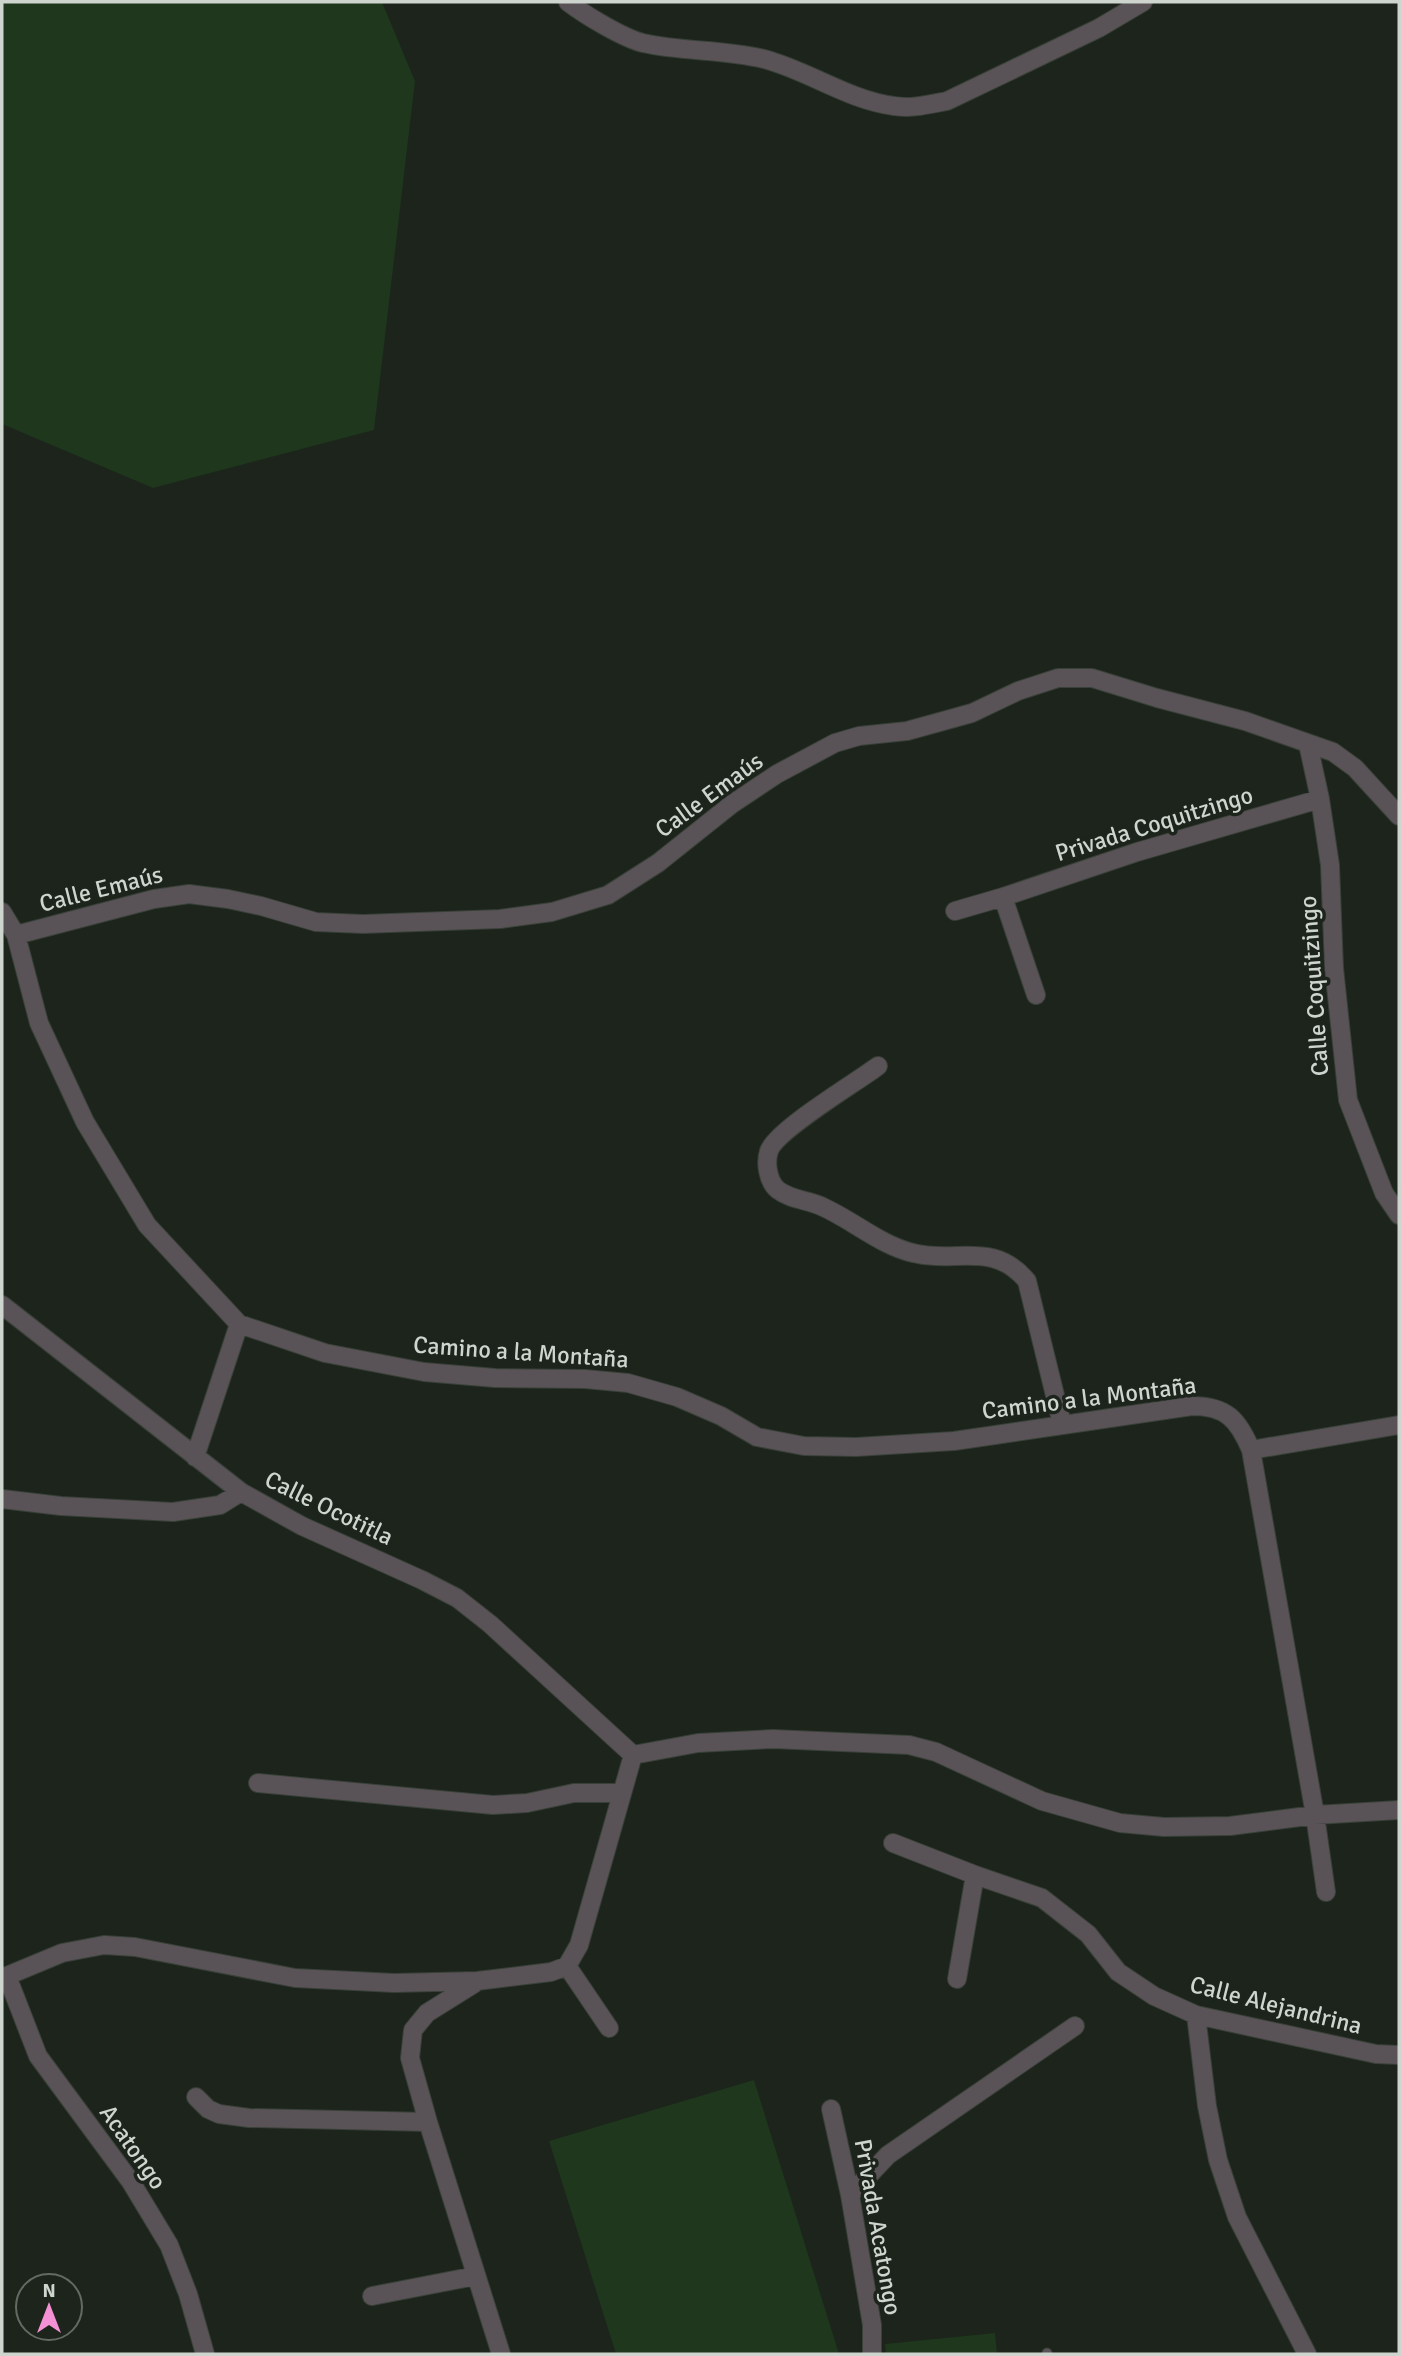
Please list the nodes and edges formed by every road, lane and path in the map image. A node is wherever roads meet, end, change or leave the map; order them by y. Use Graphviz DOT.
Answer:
graph roads {
  1 [pos="568,2"];
  2 [pos="1143,2"];
  3 [pos="1308,744"];
  4 [pos="1320,799"];
  5 [pos="1399,816"];
  6 [pos="1003,897"];
  7 [pos="955,911"];
  8 [pos="2,912"];
  9 [pos="16,935"];
  10 [pos="1036,995"];
  11 [pos="878,1066"];
  12 [pos="1399,1215"];
  13 [pos="2,1305"];
  14 [pos="239,1324"];
  15 [pos="1062,1424"];
  16 [pos="1399,1425"];
  17 [pos="1251,1450"];
  18 [pos="195,1457"];
  19 [pos="241,1492"];
  20 [pos="2,1499"];
  21 [pos="633,1755"];
  22 [pos="258,1783"];
  23 [pos="622,1793"];
  24 [pos="1399,1810"];
  25 [pos="1315,1815"];
  26 [pos="893,1843"];
  27 [pos="975,1875"];
  28 [pos="1326,1892"];
  29 [pos="567,1966"];
  30 [pos="4,1977"];
  31 [pos="957,1979"];
  32 [pos="477,1982"];
  33 [pos="1196,2015"];
  34 [pos="1075,2026"];
  35 [pos="609,2028"];
  36 [pos="1399,2055"];
  37 [pos="196,2097"];
  38 [pos="831,2109"];
  39 [pos="428,2122"];
  40 [pos="850,2195"];
  41 [pos="475,2276"];
  42 [pos="372,2296"];
  43 [pos="205,2354"];
  44 [pos="501,2354"];
  45 [pos="872,2354"];
  46 [pos="1307,2354"];
  1 -- 2 [label="street"];
  3 -- 4 [label="street, Calle Coquitzingo"];
  3 -- 5 [label="street, Calle Emaús"];
  3 -- 9 [label="street, Calle Emaús"];
  4 -- 6 [label="street, Privada Coquitzingo"];
  4 -- 12 [label="street, Calle Coquitzingo"];
  6 -- 7 [label="street, Privada Coquitzingo"];
  6 -- 10 [label="street"];
  8 -- 9 [label="street, Camino a la Montaña"];
  9 -- 14 [label="street, Camino a la Montaña"];
  11 -- 15 [label="street"];
  13 -- 18 [label="street, Calle Ocotitla"];
  14 -- 15 [label="street, Camino a la Montaña"];
  14 -- 18 [label="street"];
  15 -- 17 [label="street, Camino a la Montaña"];
  16 -- 17 [label="street"];
  17 -- 25 [label="street, Camino a la Montaña"];
  18 -- 19 [label="street, Calle Ocotitla"];
  19 -- 20 [label="street"];
  19 -- 21 [label="street, Calle Ocotitla"];
  21 -- 23 [label="street"];
  21 -- 25 [label="street"];
  22 -- 23 [label="street"];
  23 -- 29 [label="street"];
  24 -- 25 [label="street"];
  25 -- 28 [label="street, Camino a la Montaña"];
  26 -- 27 [label="street, Calle Alejandrina"];
  27 -- 31 [label="street"];
  27 -- 33 [label="street, Calle Alejandrina"];
  29 -- 32 [label="street"];
  29 -- 35 [label="street"];
  30 -- 32 [label="street"];
  30 -- 43 [label="street, Acatongo"];
  32 -- 39 [label="street"];
  33 -- 36 [label="street, Calle Alejandrina"];
  33 -- 46 [label="street"];
  34 -- 40 [label="street"];
  37 -- 39 [label="street"];
  38 -- 40 [label="street, Privada Acatongo"];
  39 -- 41 [label="street"];
  40 -- 45 [label="street, Privada Acatongo"];
  41 -- 42 [label="street"];
  41 -- 44 [label="street"];
}
